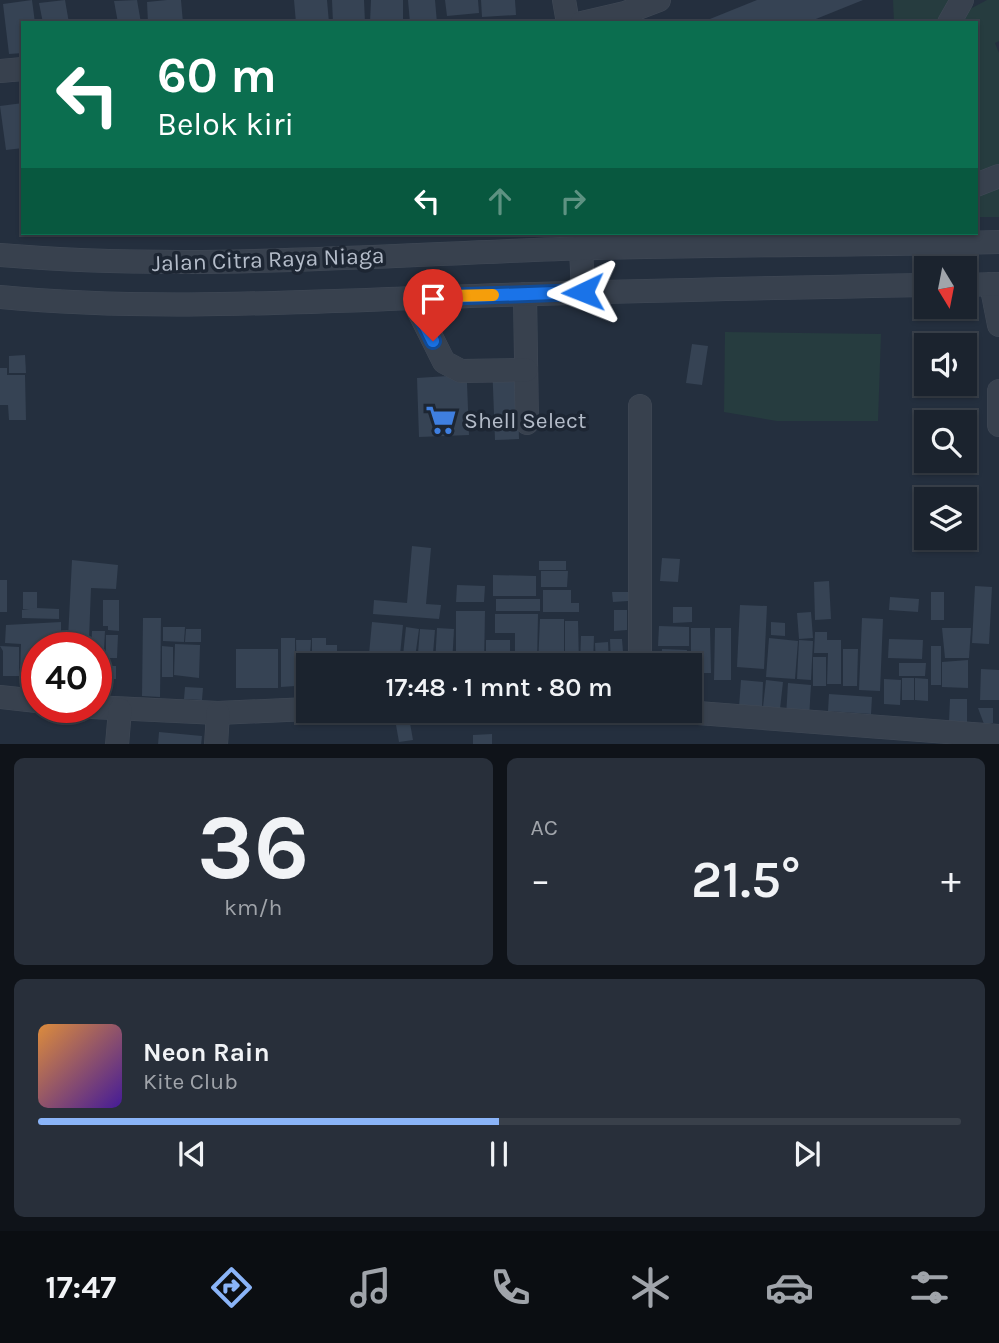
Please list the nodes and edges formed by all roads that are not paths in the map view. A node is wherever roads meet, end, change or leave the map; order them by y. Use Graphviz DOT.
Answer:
graph roads {
  1 [pos="564,0"];
  2 [pos="659,0"];
  3 [pos="962,0"];
  4 [pos="624,7"];
  5 [pos="568,21"];
  6 [pos="588,21"];
  7 [pos="950,21"];
  8 [pos="21,69"];
  9 [pos="0,71"];
  10 [pos="999,176"];
  11 [pos="978,184"];
  12 [pos="870,239"];
  13 [pos="999,242"];
  14 [pos="581,248"];
  15 [pos="0,255"];
  16 [pos="995,284"];
  17 [pos="914,285"];
  18 [pos="977,285"];
  19 [pos="583,292"];
  20 [pos="525,294"];
  21 [pos="0,297"];
  22 [pos="412,298"];
  23 [pos="999,325"];
  24 [pos="526,370"];
  25 [pos="999,391"];
  26 [pos="639,406"];
  27 [pos="527,423"];
  28 [pos="999,425"];
  29 [pos="640,653"];
  30 [pos="0,697"];
  31 [pos="21,699"];
  32 [pos="112,709"];
  33 [pos="120,710"];
  34 [pos="296,710"];
  35 [pos="218,713"];
  36 [pos="702,713"];
  37 [pos="999,736"];
  38 [pos="117,744"];
  39 [pos="216,744"];
  1 -- 5 [label="street"];
  2 -- 4 [label="street"];
  3 -- 7 [label="street"];
  4 -- 6 [label="street"];
  8 -- 9 [label="street"];
  10 -- 11 [label="street"];
  12 -- 13 [label="street, Jalan Citra Raya Niaga"];
  12 -- 14 [label="street, Jalan Citra Raya Niaga"];
  14 -- 15 [label="street, Jalan Citra Raya Niaga"];
  14 -- 19 [label="street"];
  16 -- 18 [label="street"];
  16 -- 23 [label="street"];
  17 -- 19 [label="street, Jalan Citra Raya Niaga"];
  19 -- 20 [label="street, Jalan Citra Raya Niaga"];
  20 -- 22 [label="street, Jalan Citra Raya Niaga"];
  20 -- 24 [label="street"];
  21 -- 22 [label="street, Jalan Citra Raya Niaga"];
  22 -- 24 [label="street"];
  24 -- 27 [label="street"];
  25 -- 28 [label="street"];
  26 -- 29 [label="street"];
  30 -- 31 [label="street"];
  32 -- 33 [label="street"];
  33 -- 35 [label="street"];
  33 -- 38 [label="street"];
  34 -- 35 [label="street"];
  35 -- 39 [label="street"];
  36 -- 37 [label="street"];
}
